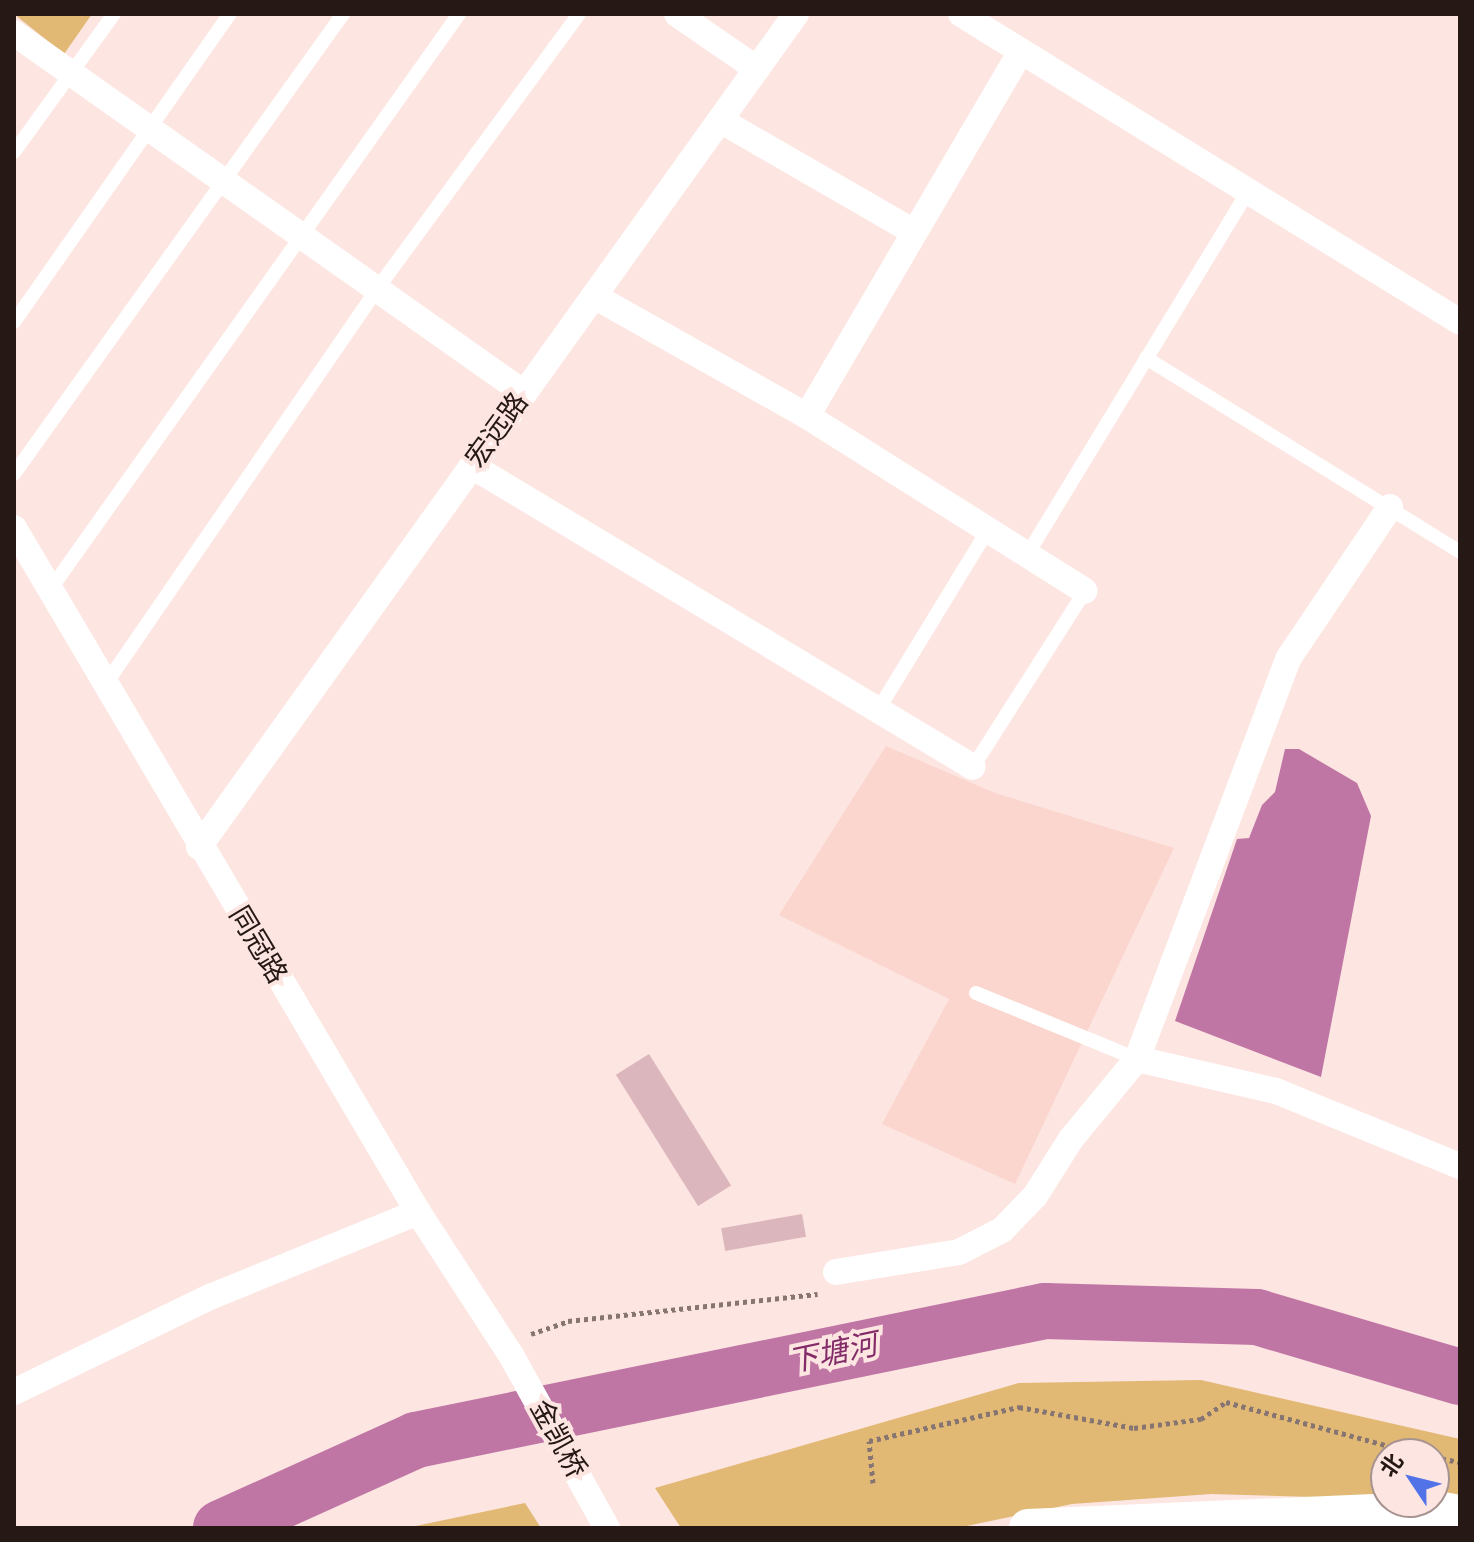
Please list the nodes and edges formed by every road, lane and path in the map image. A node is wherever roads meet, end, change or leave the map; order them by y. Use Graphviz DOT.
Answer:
graph roads {
  1 [pos="114,14"];
  2 [pos="230,14"];
  3 [pos="343,14"];
  4 [pos="459,14"];
  5 [pos="579,14"];
  6 [pos="677,14"];
  7 [pos="796,14"];
  8 [pos="961,14"];
  9 [pos="14,33"];
  10 [pos="1021,51"];
  11 [pos="757,69"];
  12 [pos="72,74"];
  13 [pos="720,120"];
  14 [pos="152,131"];
  15 [pos="14,152"];
  16 [pos="222,180"];
  17 [pos="1248,191"];
  18 [pos="914,232"];
  19 [pos="305,238"];
  20 [pos="377,289"];
  21 [pos="594,296"];
  22 [pos="14,322"];
  23 [pos="1460,322"];
  24 [pos="1146,358"];
  25 [pos="524,393"];
  26 [pos="807,416"];
  27 [pos="472,466"];
  28 [pos="14,474"];
  29 [pos="1390,507"];
  30 [pos="14,528"];
  31 [pos="988,530"];
  32 [pos="1460,552"];
  33 [pos="1027,555"];
  34 [pos="50,590"];
  35 [pos="1085,591"];
  36 [pos="105,685"];
  37 [pos="878,710"];
  38 [pos="973,767"];
  39 [pos="199,847"];
  40 [pos="976,993"];
  41 [pos="1137,1059"];
  42 [pos="1460,1166"];
  43 [pos="418,1212"];
  44 [pos="836,1272"];
  45 [pos="508,1350"];
  46 [pos="14,1392"];
  47 [pos="1370,1441"];
  48 [pos="873,1483"];
  49 [pos="1460,1514"];
  50 [pos="606,1526"];
  51 [pos="1028,1528"];
  1 -- 12 [label="lane"];
  2 -- 14 [label="lane"];
  3 -- 16 [label="lane"];
  4 -- 19 [label="lane"];
  5 -- 20 [label="lane"];
  6 -- 11 [label="street"];
  7 -- 11 [label="street, 宏远路"];
  8 -- 10 [label="street"];
  9 -- 12 [label="street"];
  10 -- 17 [label="street"];
  10 -- 18 [label="street"];
  11 -- 13 [label="street, 宏远路"];
  12 -- 14 [label="street"];
  12 -- 15 [label="lane"];
  13 -- 18 [label="street"];
  13 -- 21 [label="street, 宏远路"];
  14 -- 16 [label="street"];
  14 -- 22 [label="lane"];
  16 -- 19 [label="street"];
  16 -- 28 [label="lane"];
  17 -- 23 [label="street"];
  17 -- 24 [label="lane"];
  18 -- 26 [label="street"];
  19 -- 20 [label="street"];
  19 -- 34 [label="lane"];
  20 -- 25 [label="street"];
  20 -- 36 [label="lane"];
  21 -- 25 [label="street, 宏远路"];
  21 -- 26 [label="street"];
  24 -- 29 [label="lane"];
  24 -- 33 [label="lane"];
  25 -- 27 [label="street, 宏远路"];
  26 -- 31 [label="street"];
  27 -- 37 [label="street"];
  27 -- 39 [label="street, 宏远路"];
  29 -- 32 [label="lane"];
  29 -- 41 [label="street"];
  30 -- 34 [label="street, 同冠路"];
  31 -- 33 [label="street"];
  31 -- 37 [label="lane"];
  33 -- 35 [label="street"];
  34 -- 36 [label="street, 同冠路"];
  35 -- 38 [label="lane"];
  36 -- 39 [label="street, 同冠路"];
  37 -- 38 [label="street"];
  39 -- 43 [label="street, 同冠路"];
  40 -- 41 [label="lane"];
  41 -- 42 [label="street"];
  41 -- 44 [label="street"];
  43 -- 45 [label="street, 同冠路"];
  43 -- 46 [label="street"];
  44 -- 45 [label="path"];
  45 -- 50 [label="street, 金凯桥"];
  47 -- 48 [label="path"];
  49 -- 51 [label="street"];
}
